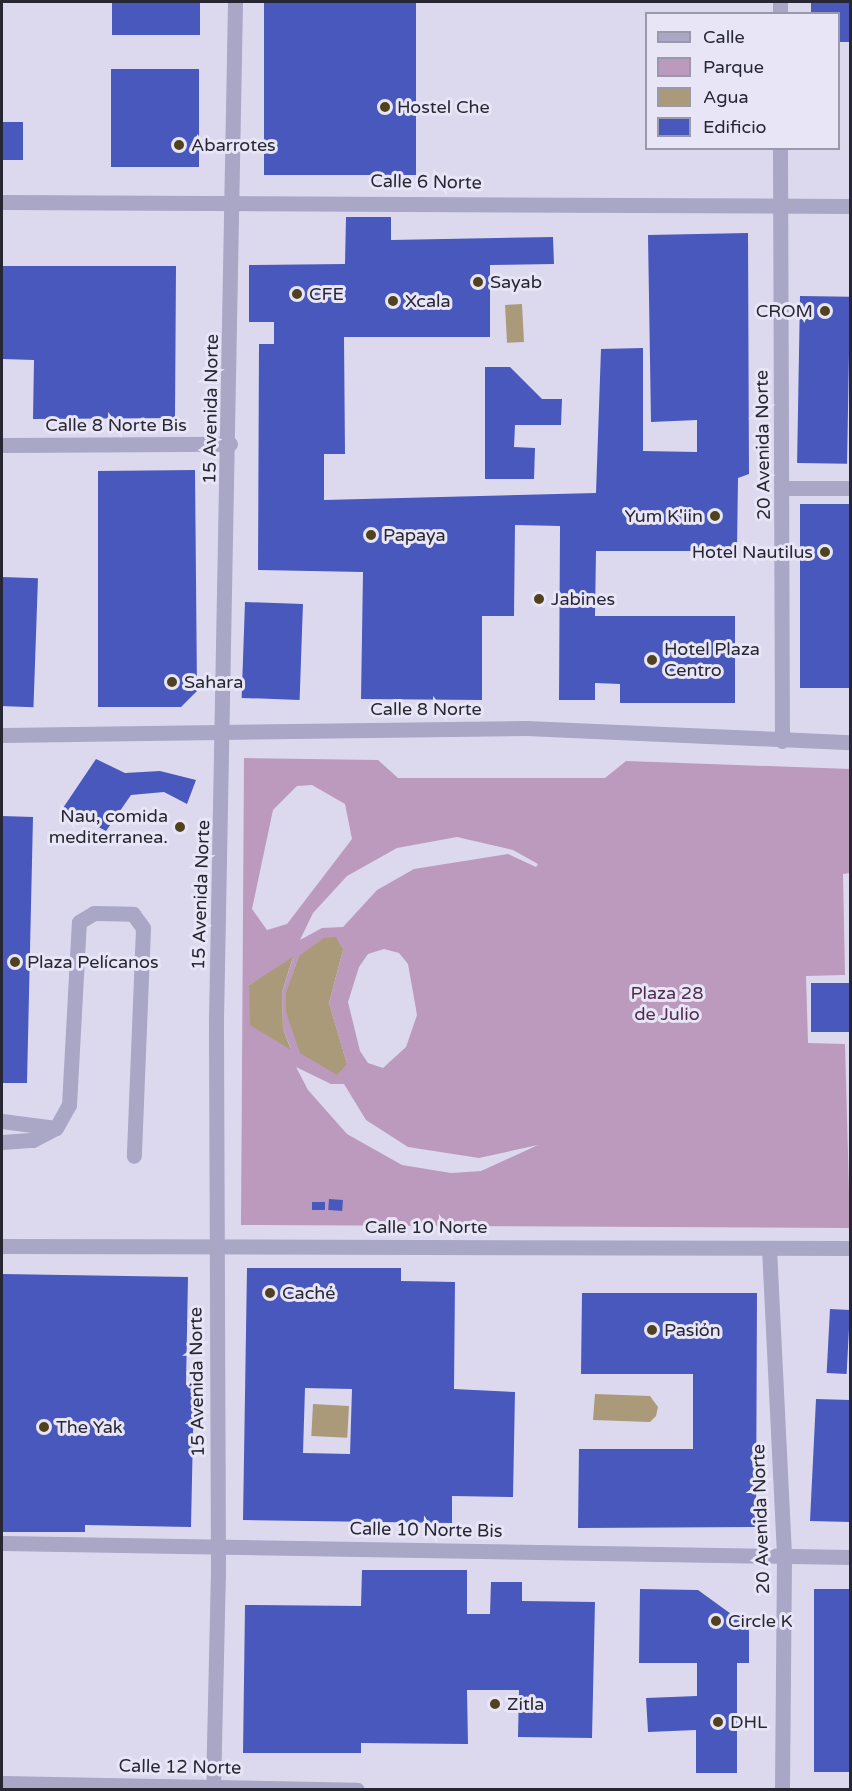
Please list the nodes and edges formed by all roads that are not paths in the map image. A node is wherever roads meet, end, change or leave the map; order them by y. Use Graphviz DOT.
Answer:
graph roads {
  1 [pos="235,2"];
  2 [pos="780,150"];
  3 [pos="232,200"];
  4 [pos="2,202"];
  5 [pos="779,204"];
  6 [pos="850,206"];
  7 [pos="230,444"];
  8 [pos="2,445"];
  9 [pos="783,488"];
  10 [pos="850,488"];
  11 [pos="225,731"];
  12 [pos="2,735"];
  13 [pos="783,741"];
  14 [pos="850,742"];
  15 [pos="2,1121"];
  16 [pos="56,1128"];
  17 [pos="2,1142"];
  18 [pos="134,1156"];
  19 [pos="2,1245"];
  20 [pos="215,1245"];
  21 [pos="769,1248"];
  22 [pos="850,1248"];
  23 [pos="2,1544"];
  24 [pos="218,1545"];
  25 [pos="784,1557"];
  26 [pos="850,1557"];
  27 [pos="2,1783"];
  28 [pos="213,1788"];
  29 [pos="357,1790"];
  30 [pos="782,1790"];
  1 -- 3 [label="street, 15 Avenida Norte"];
  2 -- 5 [label="street, 20 Avenida Norte"];
  3 -- 4 [label="street, Calle 6 Norte"];
  3 -- 5 [label="street, Calle 6 Norte"];
  3 -- 7 [label="street, 15 Avenida Norte"];
  5 -- 6 [label="street, Calle 6 Norte"];
  5 -- 9 [label="street, 20 Avenida Norte"];
  7 -- 8 [label="street, Calle 8 Norte Bis"];
  7 -- 11 [label="street, 15 Avenida Norte"];
  9 -- 10 [label="street"];
  9 -- 13 [label="street, 20 Avenida Norte"];
  11 -- 12 [label="street, Calle 8 Norte"];
  11 -- 13 [label="street, Calle 8 Norte"];
  11 -- 20 [label="street, 15 Avenida Norte"];
  13 -- 14 [label="street, Calle 8 Norte"];
  15 -- 16 [label="street"];
  16 -- 17 [label="street"];
  16 -- 18 [label="street"];
  19 -- 20 [label="street, Calle 10 Norte"];
  20 -- 21 [label="street, Calle 10 Norte"];
  20 -- 24 [label="street, 15 Avenida Norte"];
  21 -- 22 [label="street, Calle 10 Norte"];
  21 -- 25 [label="street, 20 Avenida Norte"];
  23 -- 24 [label="street, Calle 10 Norte Bis"];
  24 -- 25 [label="street, Calle 10 Norte Bis"];
  24 -- 28 [label="street, 15 Avenida Norte"];
  25 -- 26 [label="street, Calle 10 Norte Bis"];
  25 -- 30 [label="street, 20 Avenida Norte"];
  27 -- 28 [label="street, Calle 12 Norte"];
  28 -- 29 [label="street, Calle 12 Norte"];
}
